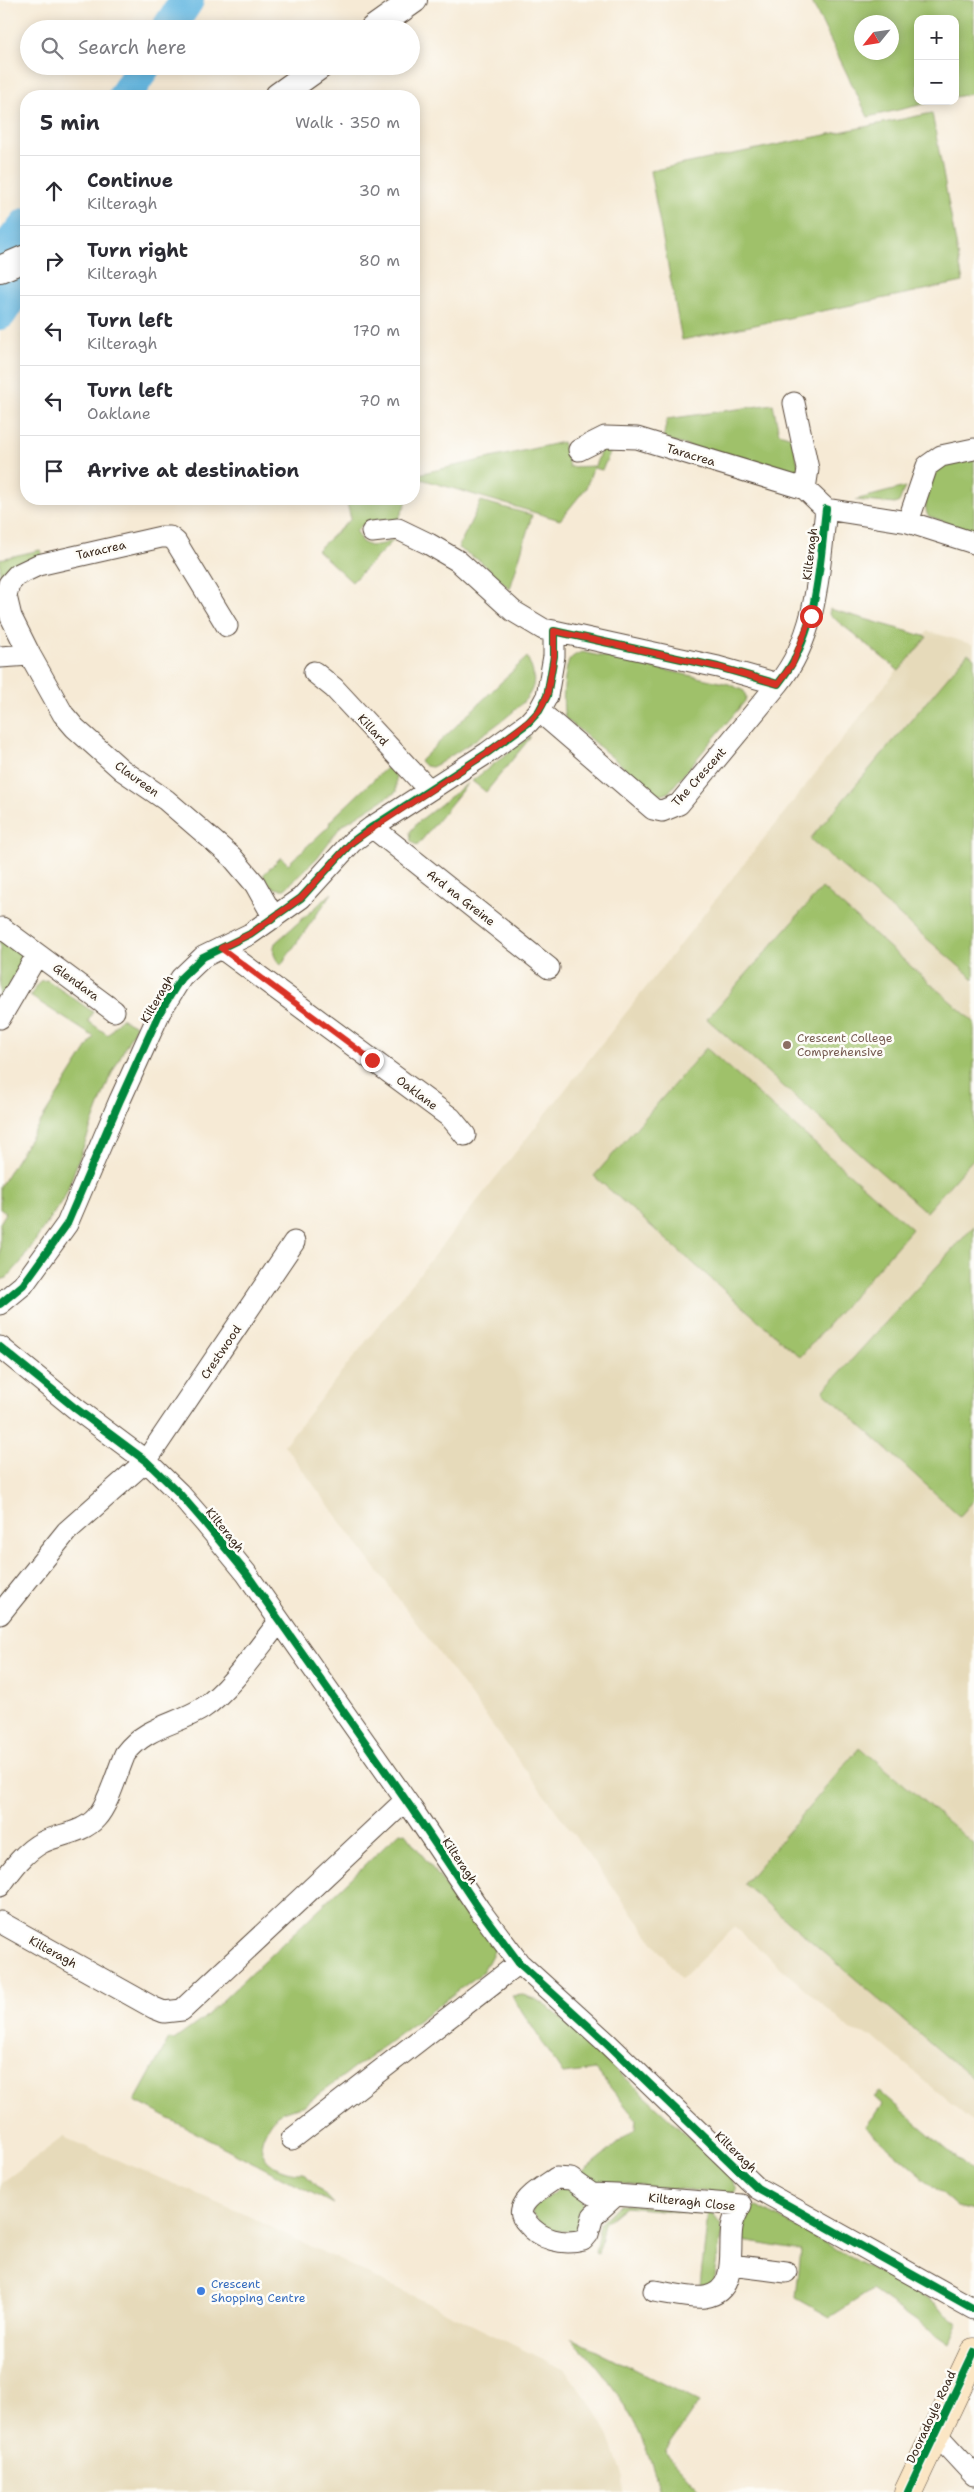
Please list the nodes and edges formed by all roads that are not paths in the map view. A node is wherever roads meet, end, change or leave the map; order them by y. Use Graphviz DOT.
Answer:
graph roads {
  1 [pos="414,0"];
  2 [pos="386,20"];
  3 [pos="307,75"];
  4 [pos="286,90"];
  5 [pos="20,261"];
  6 [pos="0,269"];
  7 [pos="794,403"];
  8 [pos="974,449"];
  9 [pos="579,450"];
  10 [pos="805,490"];
  11 [pos="826,508"];
  12 [pos="908,522"];
  13 [pos="372,532"];
  14 [pos="974,543"];
  15 [pos="227,626"];
  16 [pos="554,631"];
  17 [pos="30,655"];
  18 [pos="0,657"];
  19 [pos="314,672"];
  20 [pos="778,684"];
  21 [pos="539,711"];
  22 [pos="429,790"];
  23 [pos="372,827"];
  24 [pos="274,918"];
  25 [pos="2,928"];
  26 [pos="221,948"];
  27 [pos="37,955"];
  28 [pos="549,968"];
  29 [pos="114,1011"];
  30 [pos="0,1018"];
  31 [pos="466,1134"];
  32 [pos="294,1242"];
  33 [pos="0,1304"];
  34 [pos="0,1347"];
  35 [pos="146,1461"];
  36 [pos="0,1614"];
  37 [pos="279,1622"];
  38 [pos="405,1801"];
  39 [pos="0,1886"];
  40 [pos="0,1922"];
  41 [pos="519,1963"];
  42 [pos="292,2139"];
  43 [pos="757,2188"];
  44 [pos="616,2195"];
  45 [pos="741,2205"];
  46 [pos="730,2264"];
  47 [pos="786,2272"];
  48 [pos="654,2292"];
  49 [pos="974,2309"];
  50 [pos="974,2352"];
  51 [pos="936,2434"];
  52 [pos="974,2475"];
  53 [pos="908,2492"];
  1 -- 2 [label="street"];
  3 -- 4 [label="street"];
  5 -- 6 [label="street"];
  7 -- 10 [label="street"];
  8 -- 12 [label="street"];
  9 -- 10 [label="street, Taracrea"];
  10 -- 11 [label="street, Taracrea"];
  11 -- 12 [label="street"];
  11 -- 20 [label="street, Kilteragh"];
  12 -- 14 [label="street"];
  13 -- 16 [label="street"];
  15 -- 17 [label="street, Taracrea"];
  16 -- 20 [label="street"];
  16 -- 21 [label="street, Kilteragh"];
  17 -- 18 [label="street"];
  17 -- 24 [label="street, Claureen"];
  19 -- 22 [label="street, Killard"];
  20 -- 21 [label="street, The Crescent"];
  21 -- 22 [label="street, Kilteragh"];
  22 -- 23 [label="street, Kilteragh"];
  23 -- 24 [label="street, Kilteragh"];
  23 -- 28 [label="street, Ard na Greine"];
  24 -- 26 [label="street, Kilteragh"];
  25 -- 27 [label="street, Glendara"];
  26 -- 31 [label="street, Oaklane"];
  26 -- 33 [label="street, Kilteragh"];
  27 -- 29 [label="street, Glendara"];
  27 -- 30 [label="street"];
  32 -- 35 [label="street, Crestwood"];
  34 -- 35 [label="street, Kilteragh"];
  35 -- 36 [label="street"];
  35 -- 37 [label="street, Kilteragh"];
  37 -- 38 [label="street, Kilteragh"];
  37 -- 39 [label="street"];
  38 -- 40 [label="street, Kilteragh"];
  38 -- 41 [label="street, Kilteragh"];
  41 -- 42 [label="street"];
  41 -- 43 [label="street, Kilteragh"];
  43 -- 45 [label="street"];
  43 -- 49 [label="street, Kilteragh"];
  44 -- 45 [label="street, Kilteragh Close"];
  45 -- 46 [label="street, Kilteragh Close"];
  46 -- 47 [label="street"];
  46 -- 48 [label="street, Kilteragh Close"];
  50 -- 51 [label="main road, Dooradoyle Road"];
  51 -- 52 [label="street"];
  51 -- 53 [label="main road, Dooradoyle Road"];
}
